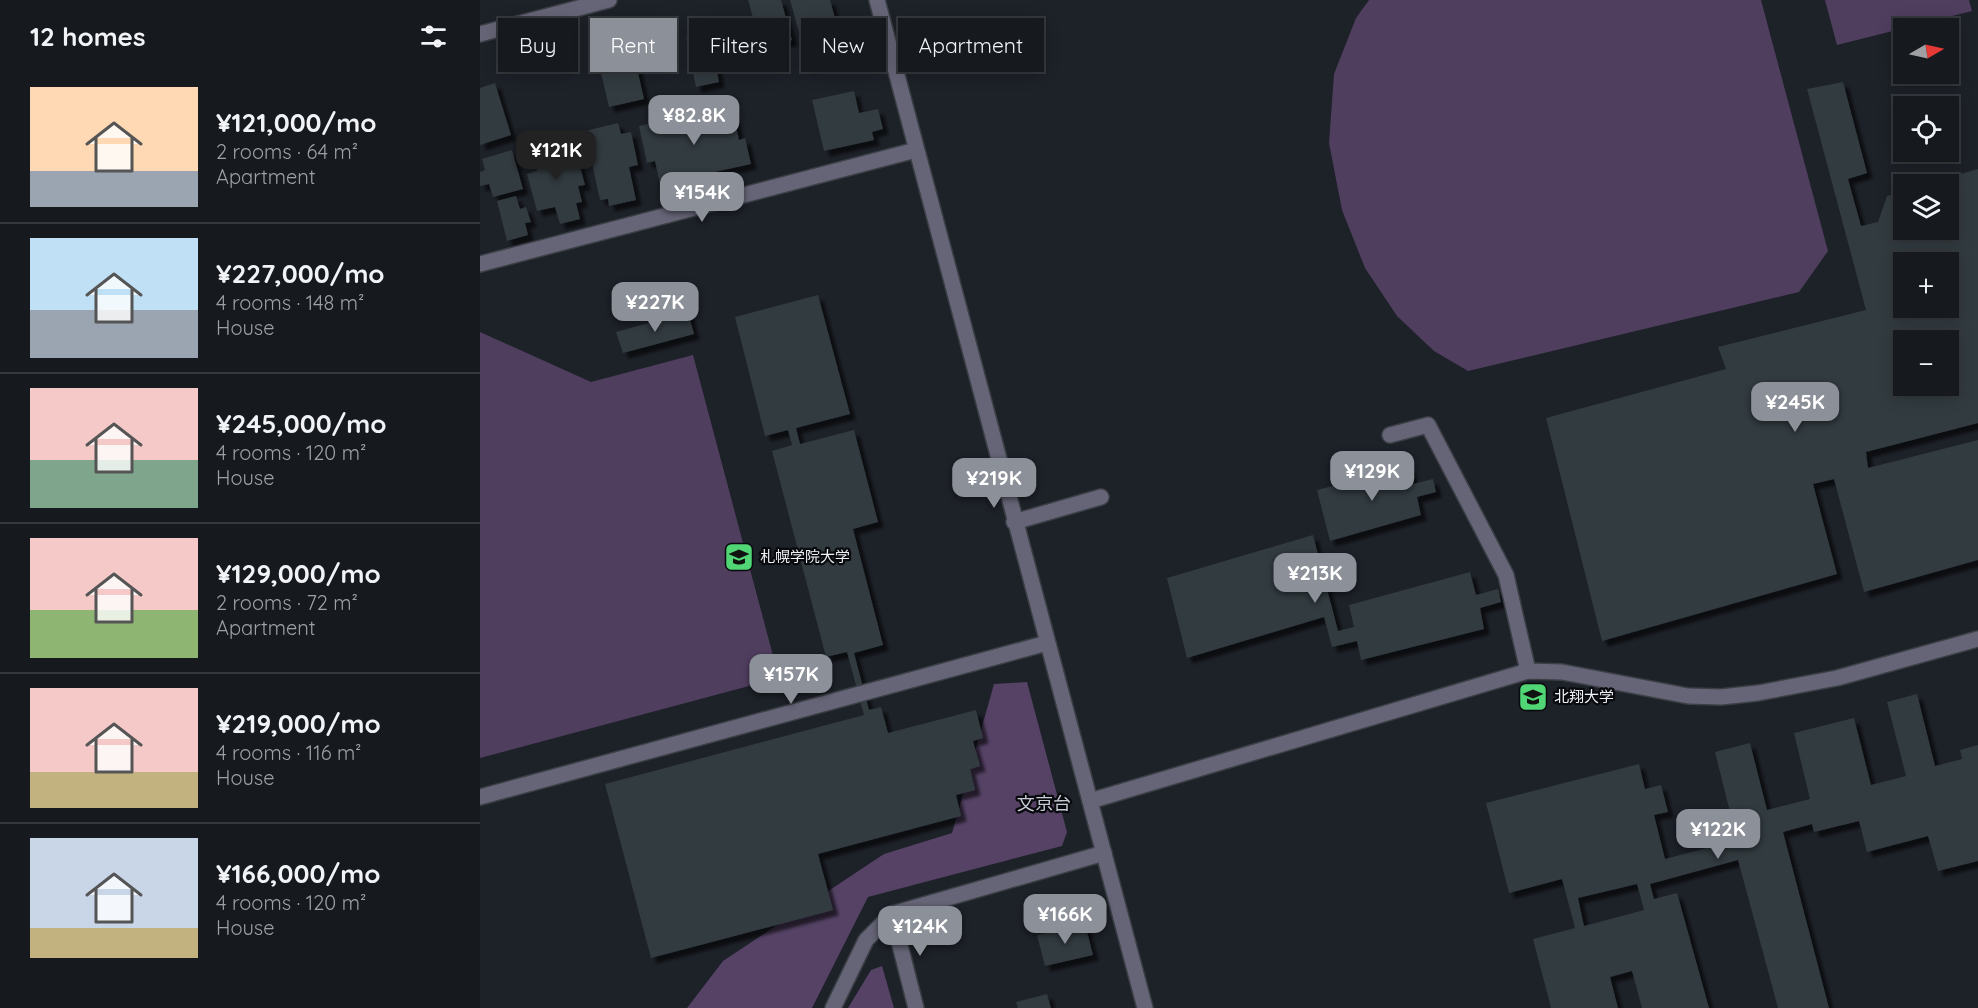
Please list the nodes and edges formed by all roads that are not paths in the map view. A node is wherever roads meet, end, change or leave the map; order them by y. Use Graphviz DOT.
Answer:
graph roads {
  1 [pos="609,0"];
  2 [pos="877,0"];
  3 [pos="480,34"];
  4 [pos="916,150"];
  5 [pos="480,264"];
  6 [pos="1390,435"];
  7 [pos="1101,497"];
  8 [pos="1014,522"];
  9 [pos="1978,639"];
  10 [pos="1047,644"];
  11 [pos="1528,671"];
  12 [pos="480,797"];
  13 [pos="1090,801"];
  14 [pos="1104,853"];
  15 [pos="892,914"];
  16 [pos="833,1008"];
  17 [pos="916,1008"];
  18 [pos="1145,1008"];
  1 -- 3 [label="street"];
  2 -- 4 [label="street"];
  4 -- 5 [label="street"];
  4 -- 8 [label="street"];
  6 -- 11 [label="street"];
  7 -- 8 [label="street"];
  8 -- 10 [label="street"];
  9 -- 11 [label="street"];
  10 -- 12 [label="street"];
  10 -- 13 [label="street"];
  11 -- 13 [label="street"];
  13 -- 14 [label="street"];
  14 -- 15 [label="street"];
  14 -- 18 [label="street"];
  15 -- 16 [label="street"];
  15 -- 17 [label="street"];
}
